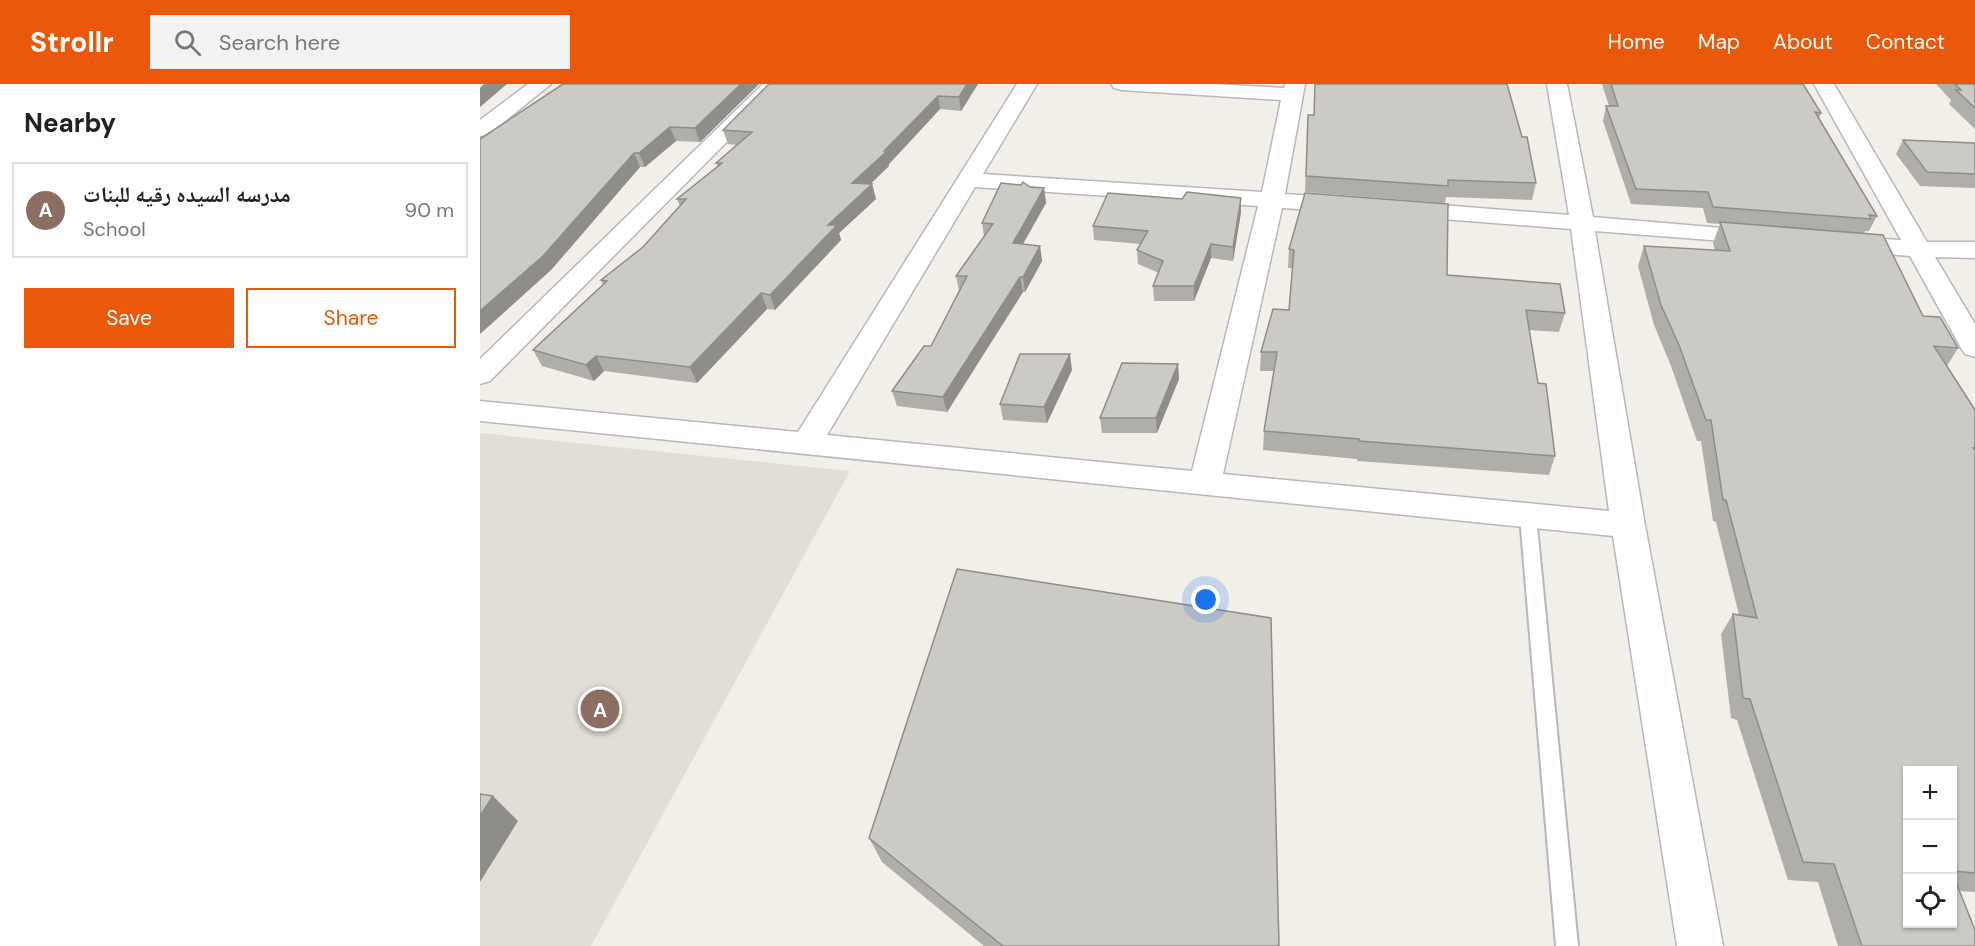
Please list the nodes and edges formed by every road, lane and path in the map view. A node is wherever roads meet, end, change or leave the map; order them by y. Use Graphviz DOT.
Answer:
graph roads {
  1 [pos="541,84"];
  2 [pos="774,84"];
  3 [pos="1027,84"];
  4 [pos="1121,84"];
  5 [pos="1557,84"];
  6 [pos="1824,84"];
  7 [pos="1293,89"];
  8 [pos="480,130"];
  9 [pos="970,180"];
  10 [pos="1272,200"];
  11 [pos="1582,223"];
  12 [pos="1779,238"];
  13 [pos="1825,242"];
  14 [pos="1918,249"];
  15 [pos="1975,250"];
  16 [pos="1975,348"];
  17 [pos="480,375"];
  18 [pos="480,411"];
  19 [pos="806,445"];
  20 [pos="1205,484"];
  21 [pos="1528,516"];
  22 [pos="1628,525"];
  23 [pos="1567,946"];
  24 [pos="1700,946"];
  1 -- 8 [label="street"];
  2 -- 17 [label="street"];
  3 -- 9 [label="street"];
  4 -- 7 [label="street"];
  5 -- 11 [label="street"];
  6 -- 14 [label="street"];
  7 -- 10 [label="street"];
  9 -- 10 [label="street"];
  9 -- 19 [label="street"];
  10 -- 11 [label="street"];
  10 -- 20 [label="street"];
  11 -- 12 [label="street"];
  11 -- 22 [label="street"];
  13 -- 14 [label="street"];
  14 -- 15 [label="street"];
  14 -- 16 [label="street"];
  18 -- 19 [label="street"];
  19 -- 20 [label="street"];
  20 -- 21 [label="street"];
  21 -- 22 [label="street"];
  21 -- 23 [label="lane"];
  22 -- 24 [label="street"];
}
